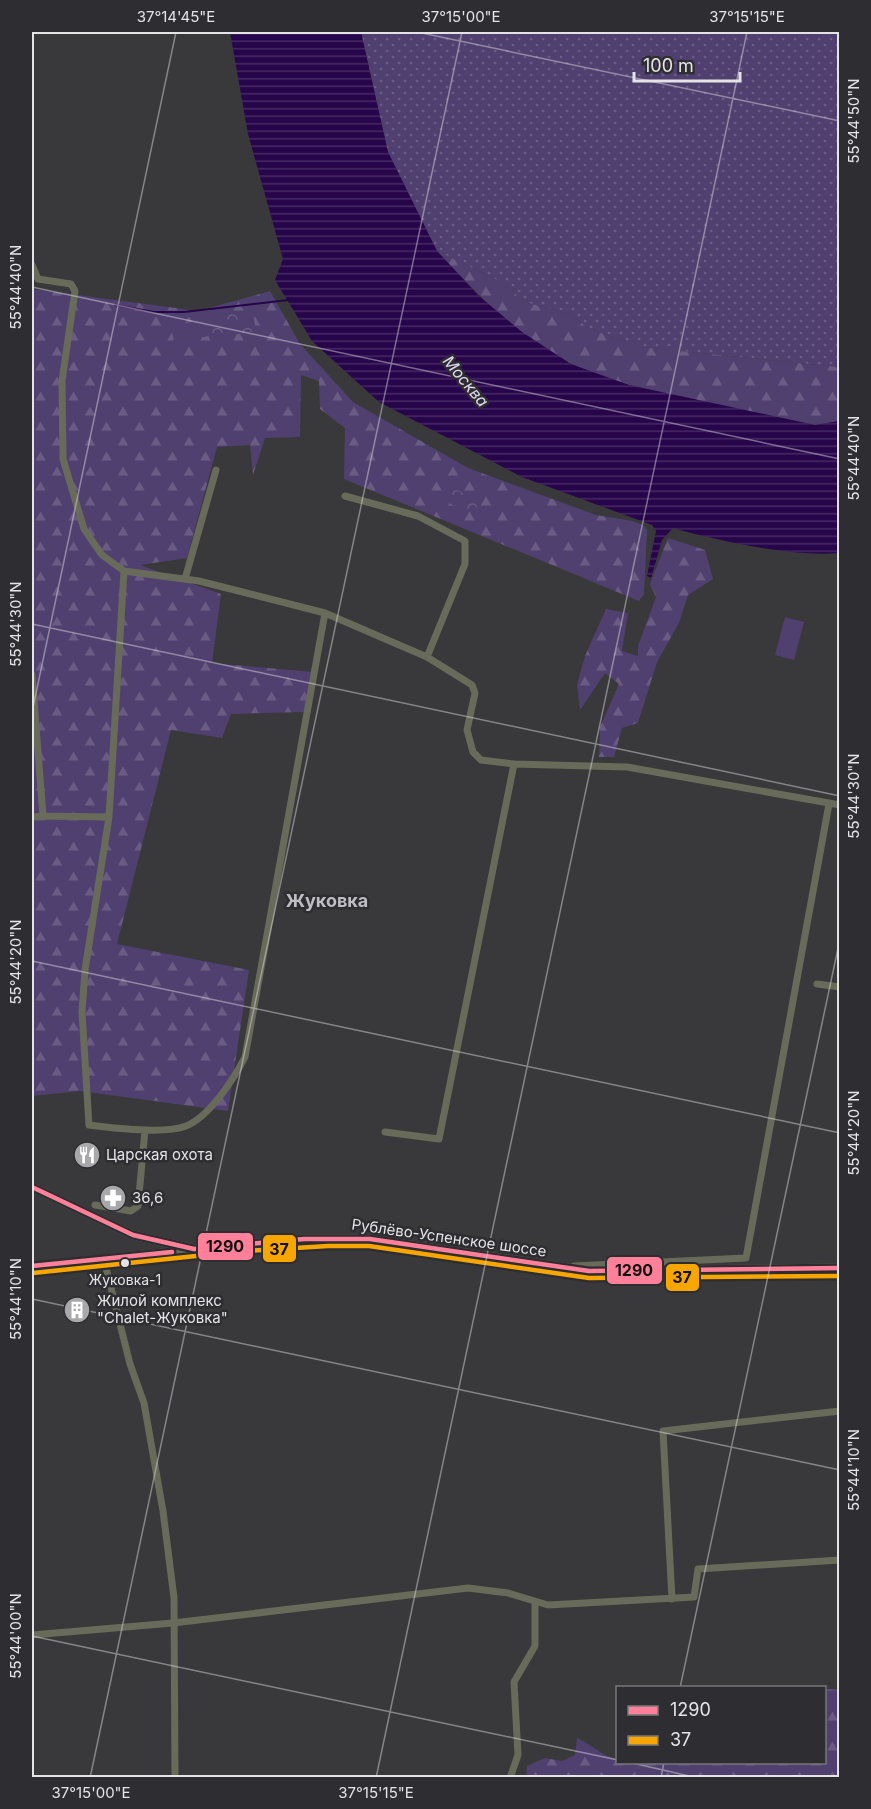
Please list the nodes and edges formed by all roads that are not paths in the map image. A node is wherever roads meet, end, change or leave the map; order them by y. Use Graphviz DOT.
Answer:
graph roads {
  1 [pos="32,265"];
  2 [pos="216,470"];
  3 [pos="345,496"];
  4 [pos="124,571"];
  5 [pos="184,579"];
  6 [pos="325,613"];
  7 [pos="427,657"];
  8 [pos="32,675"];
  9 [pos="514,764"];
  10 [pos="829,804"];
  11 [pos="840,805"];
  12 [pos="43,816"];
  13 [pos="32,817"];
  14 [pos="109,817"];
  15 [pos="817,984"];
  16 [pos="840,987"];
  17 [pos="145,1130"];
  18 [pos="385,1132"];
  19 [pos="32,1187"];
  20 [pos="102,1221"];
  21 [pos="194,1249"];
  22 [pos="104,1260"];
  23 [pos="32,1266"];
  24 [pos="547,1266"];
  25 [pos="840,1268"];
  26 [pos="840,1411"];
  27 [pos="840,1560"];
  28 [pos="672,1599"];
  29 [pos="535,1602"];
  30 [pos="173,1623"];
  31 [pos="32,1635"];
  32 [pos="175,1778"];
  33 [pos="510,1778"];
  1 -- 4 [label="street"];
  2 -- 5 [label="street"];
  3 -- 7 [label="street"];
  4 -- 5 [label="street"];
  4 -- 14 [label="street"];
  5 -- 6 [label="street"];
  6 -- 7 [label="street"];
  6 -- 17 [label="street"];
  7 -- 9 [label="street"];
  8 -- 12 [label="street"];
  9 -- 10 [label="street"];
  9 -- 18 [label="street"];
  10 -- 11 [label="street"];
  10 -- 24 [label="street"];
  12 -- 13 [label="street"];
  12 -- 14 [label="street"];
  14 -- 17 [label="street"];
  15 -- 16 [label="street"];
  17 -- 20 [label="street"];
  19 -- 20 [label="main road, Рублёво-Успенское шоссе"];
  20 -- 21 [label="main road, Рублёво-Успенское шоссе"];
  21 -- 22 [label="street"];
  21 -- 24 [label="main road, Рублёво-Успенское шоссе"];
  22 -- 23 [label="street"];
  22 -- 30 [label="street"];
  24 -- 25 [label="main road, Рублёво-Успенское шоссе"];
  26 -- 28 [label="street"];
  27 -- 28 [label="street"];
  28 -- 29 [label="street"];
  29 -- 30 [label="street"];
  29 -- 33 [label="street"];
  30 -- 31 [label="street"];
  30 -- 32 [label="street"];
}
